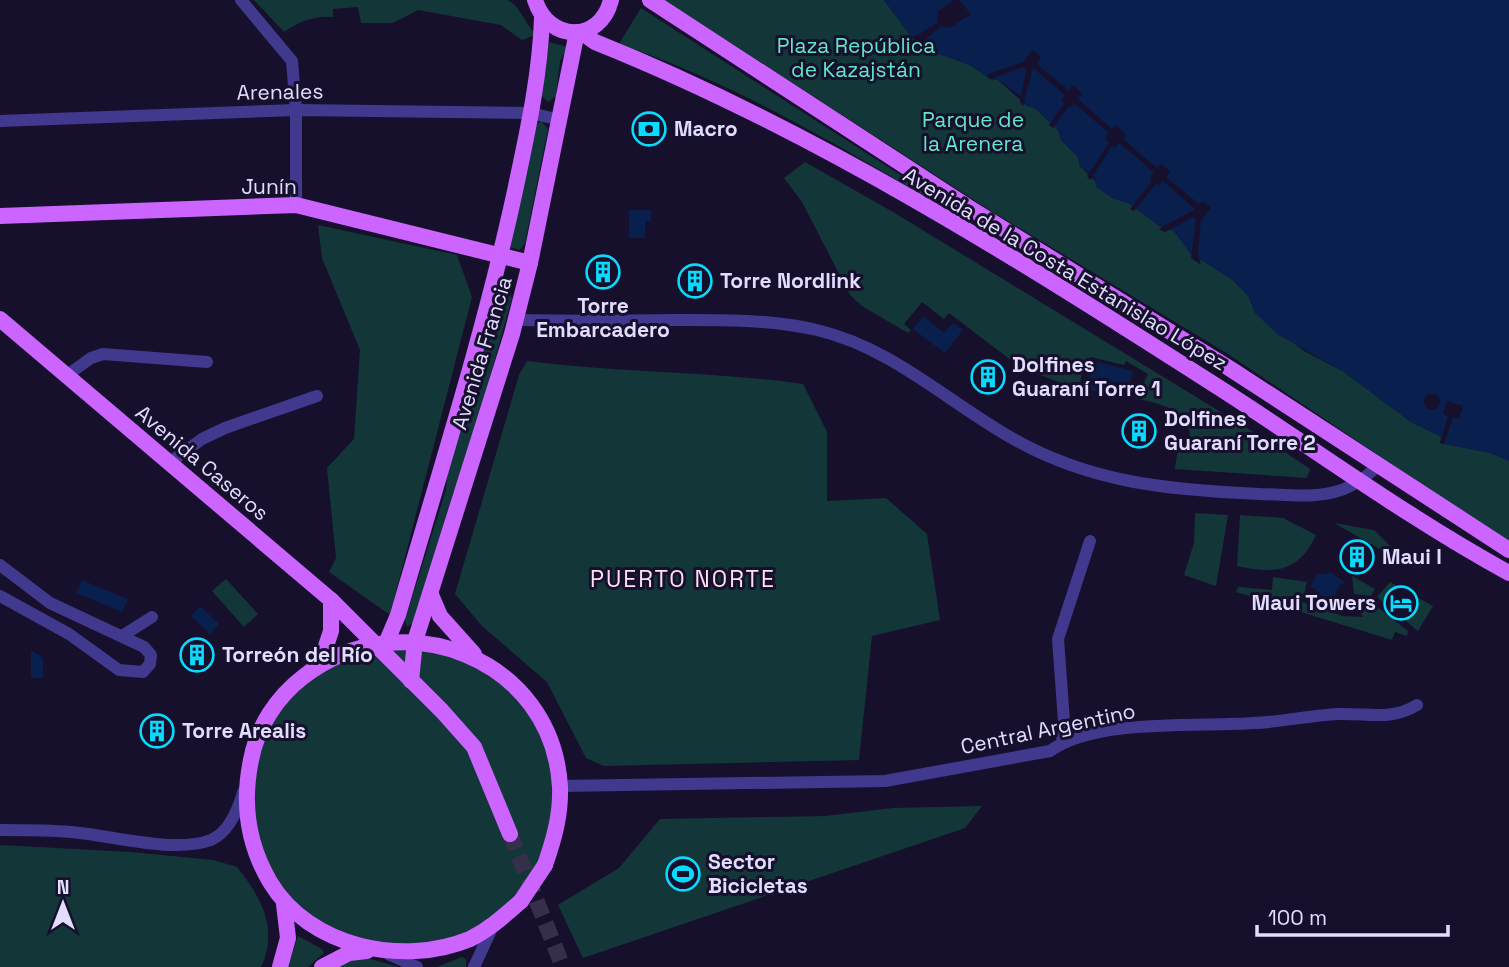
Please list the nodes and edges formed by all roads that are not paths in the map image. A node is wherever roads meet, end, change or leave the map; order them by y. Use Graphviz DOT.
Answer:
graph roads {
  1 [pos="241,0"];
  2 [pos="521,0"];
  3 [pos="611,0"];
  4 [pos="650,0"];
  5 [pos="539,11"];
  6 [pos="579,32"];
  7 [pos="296,110"];
  8 [pos="531,113"];
  9 [pos="560,120"];
  10 [pos="0,121"];
  11 [pos="296,205"];
  12 [pos="0,216"];
  13 [pos="500,256"];
  14 [pos="530,263"];
  15 [pos="489,296"];
  16 [pos="520,303"];
  17 [pos="0,319"];
  18 [pos="515,320"];
  19 [pos="206,362"];
  20 [pos="66,376"];
  21 [pos="317,396"];
  22 [pos="169,463"];
  23 [pos="1377,466"];
  24 [pos="1362,482"];
  25 [pos="1090,541"];
  26 [pos="1509,550"];
  27 [pos="0,565"];
  28 [pos="1509,573"];
  29 [pos="430,595"];
  30 [pos="0,596"];
  31 [pos="331,600"];
  32 [pos="152,617"];
  33 [pos="122,636"];
  34 [pos="415,641"];
  35 [pos="380,642"];
  36 [pos="484,663"];
  37 [pos="320,664"];
  38 [pos="411,681"];
  39 [pos="1417,705"];
  40 [pos="1062,743"];
  41 [pos="245,785"];
  42 [pos="560,786"];
  43 [pos="0,830"];
  44 [pos="510,834"];
  45 [pos="284,904"];
  46 [pos="493,926"];
  47 [pos="369,951"];
  48 [pos="388,954"];
  49 [pos="279,967"];
  50 [pos="322,967"];
  51 [pos="416,967"];
  52 [pos="474,967"];
  1 -- 7 [label="street"];
  2 -- 5 [label="main road, Avenida de la Costa Estanislao López"];
  3 -- 6 [label="main road"];
  4 -- 23 [label="main road, Avenida de la Costa Estanislao López"];
  5 -- 6 [label="main road, Avenida de la Costa Estanislao López"];
  5 -- 8 [label="main road, Avenida Francia"];
  6 -- 9 [label="main road, Avenida Francia"];
  6 -- 24 [label="main road, Avenida de la Costa Estanislao López"];
  7 -- 8 [label="street, Arenales"];
  7 -- 10 [label="street, Arenales"];
  7 -- 11 [label="street"];
  8 -- 9 [label="street, Arenales"];
  8 -- 13 [label="main road, Avenida Francia"];
  9 -- 14 [label="main road, Avenida Francia"];
  11 -- 12 [label="main road, Junín"];
  11 -- 13 [label="main road, Junín"];
  13 -- 14 [label="main road, Junín"];
  13 -- 15 [label="main road, Avenida Francia"];
  14 -- 16 [label="main road, Avenida Francia"];
  15 -- 16 [label="main road"];
  15 -- 35 [label="main road, Avenida Francia"];
  16 -- 18 [label="main road, Avenida Francia"];
  17 -- 20 [label="main road, Avenida Caseros"];
  18 -- 24 [label="street"];
  18 -- 29 [label="main road, Avenida Francia"];
  19 -- 20 [label="street"];
  20 -- 22 [label="main road, Avenida Caseros"];
  21 -- 22 [label="street"];
  22 -- 31 [label="main road, Avenida Caseros"];
  23 -- 24 [label="street"];
  23 -- 26 [label="main road, Avenida de la Costa Estanislao López"];
  24 -- 28 [label="main road, Avenida de la Costa Estanislao López"];
  25 -- 40 [label="street"];
  27 -- 33 [label="street"];
  29 -- 34 [label="main road, Avenida Francia"];
  29 -- 36 [label="main road"];
  30 -- 33 [label="street"];
  31 -- 35 [label="main road, Avenida Caseros"];
  31 -- 37 [label="main road"];
  32 -- 33 [label="street"];
  34 -- 35 [label="main road"];
  34 -- 36 [label="main road"];
  34 -- 38 [label="main road, Avenida Francia"];
  35 -- 37 [label="main road"];
  35 -- 38 [label="main road, Avenida Caseros"];
  36 -- 42 [label="main road"];
  37 -- 41 [label="main road"];
  38 -- 44 [label="main road, Avenida Caseros"];
  39 -- 40 [label="street, Central Argentino"];
  40 -- 42 [label="street, Central Argentino"];
  41 -- 43 [label="street"];
  41 -- 45 [label="main road"];
  42 -- 46 [label="main road, bridge"];
  45 -- 47 [label="main road"];
  45 -- 49 [label="main road"];
  46 -- 48 [label="main road"];
  46 -- 52 [label="street"];
  47 -- 48 [label="main road"];
  47 -- 50 [label="main road"];
  48 -- 51 [label="street"];
}
